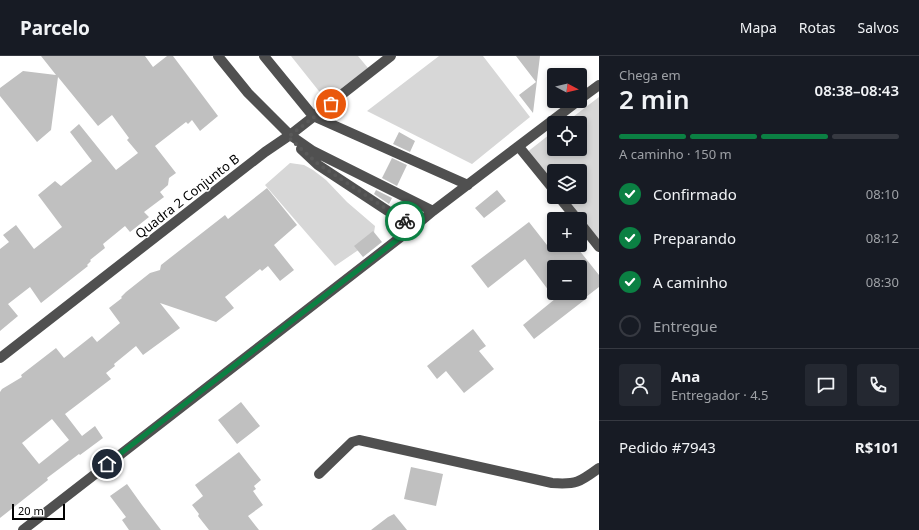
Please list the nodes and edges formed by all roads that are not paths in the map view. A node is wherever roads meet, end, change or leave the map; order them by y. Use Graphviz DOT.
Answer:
graph roads {
  1 [pos="218,56"];
  2 [pos="264,56"];
  3 [pos="391,56"];
  4 [pos="599,85"];
  5 [pos="587,94"];
  6 [pos="569,108"];
  7 [pos="313,116"];
  8 [pos="289,136"];
  9 [pos="519,147"];
  10 [pos="547,181"];
  11 [pos="468,185"];
  12 [pos="565,204"];
  13 [pos="433,211"];
  14 [pos="571,212"];
  15 [pos="415,226"];
  16 [pos="587,232"];
  17 [pos="599,247"];
  18 [pos="0,358"];
  19 [pos="599,468"];
  20 [pos="319,474"];
  21 [pos="23,530"];
  1 -- 8 [label="street"];
  2 -- 7 [label="street"];
  3 -- 7 [label="street, Quadra 2 Conjunto B"];
  4 -- 5 [label="street"];
  6 -- 9 [label="street"];
  7 -- 8 [label="street, Quadra 2 Conjunto B"];
  7 -- 11 [label="street"];
  8 -- 13 [label="street"];
  8 -- 15 [label="street"];
  8 -- 18 [label="street, Quadra 2 Conjunto B"];
  9 -- 10 [label="street"];
  9 -- 11 [label="street"];
  11 -- 13 [label="street"];
  12 -- 14 [label="street"];
  13 -- 15 [label="street"];
  15 -- 21 [label="street"];
  16 -- 17 [label="street"];
  19 -- 20 [label="street"];
}
